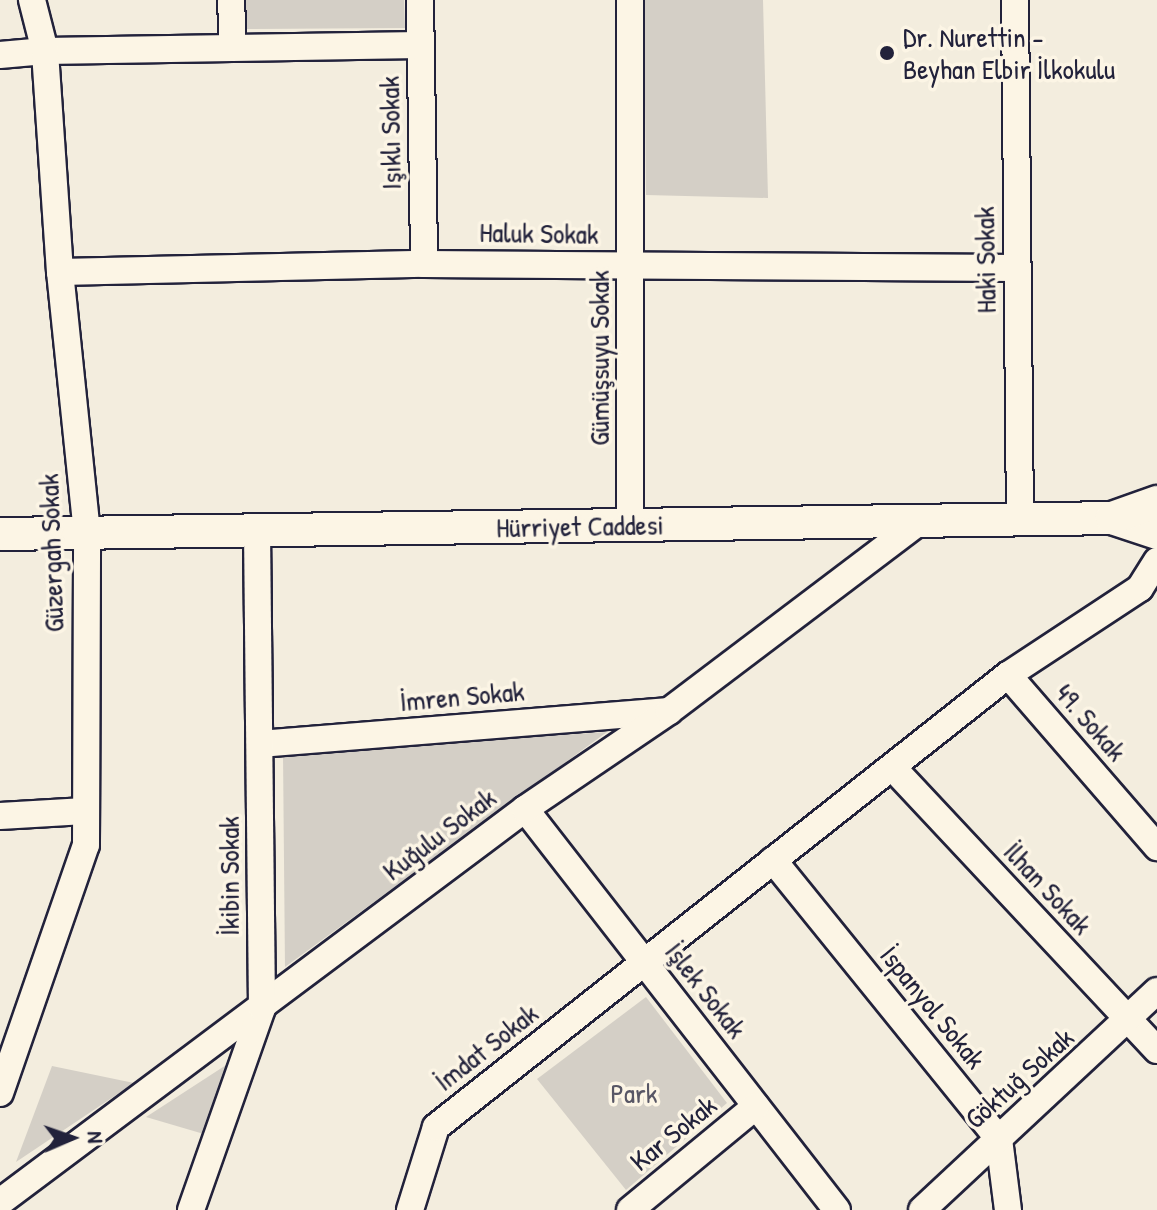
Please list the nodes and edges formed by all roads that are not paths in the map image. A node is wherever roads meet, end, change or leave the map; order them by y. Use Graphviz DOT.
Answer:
graph roads {
  1 [pos="32,0"];
  2 [pos="231,0"];
  3 [pos="420,0"];
  4 [pos="630,0"];
  5 [pos="1015,0"];
  6 [pos="420,45"];
  7 [pos="233,47"];
  8 [pos="45,51"];
  9 [pos="0,55"];
  10 [pos="424,264"];
  11 [pos="632,267"];
  12 [pos="1017,268"];
  13 [pos="60,272"];
  14 [pos="1157,502"];
  15 [pos="1112,518"];
  16 [pos="1020,520"];
  17 [pos="920,521"];
  18 [pos="630,525"];
  19 [pos="257,530"];
  20 [pos="87,533"];
  21 [pos="1157,533"];
  22 [pos="0,534"];
  23 [pos="1157,561"];
  24 [pos="1148,597"];
  25 [pos="1008,675"];
  26 [pos="669,711"];
  27 [pos="260,744"];
  28 [pos="894,769"];
  29 [pos="525,809"];
  30 [pos="85,811"];
  31 [pos="0,816"];
  32 [pos="1157,847"];
  33 [pos="773,860"];
  34 [pos="644,962"];
  35 [pos="1157,991"];
  36 [pos="262,1008"];
  37 [pos="1128,1021"];
  38 [pos="1157,1050"];
  39 [pos="0,1093"];
  40 [pos="756,1106"];
  41 [pos="999,1139"];
  42 [pos="0,1202"];
  43 [pos="191,1210"];
  44 [pos="410,1210"];
  45 [pos="630,1210"];
  46 [pos="837,1210"];
  47 [pos="922,1210"];
  48 [pos="1008,1210"];
  1 -- 8 [label="street, Güzergah Sokak"];
  2 -- 7 [label="street"];
  3 -- 6 [label="street, Işıklı Sokak"];
  4 -- 11 [label="street, Gümüşsuyu Sokak"];
  5 -- 12 [label="street, Haki Sokak"];
  6 -- 7 [label="street"];
  6 -- 10 [label="street, Işıklı Sokak"];
  7 -- 8 [label="street"];
  8 -- 9 [label="street"];
  8 -- 13 [label="street, Güzergah Sokak"];
  10 -- 11 [label="street, Haluk Sokak"];
  10 -- 13 [label="street, Haluk Sokak"];
  11 -- 12 [label="street, Haluk Sokak"];
  11 -- 18 [label="street, Gümüşsuyu Sokak"];
  12 -- 16 [label="street, Haki Sokak"];
  13 -- 20 [label="street, Güzergah Sokak"];
  14 -- 15 [label="main road, Hürriyet Caddesi"];
  15 -- 16 [label="main road, Hürriyet Caddesi"];
  15 -- 21 [label="main road"];
  16 -- 17 [label="main road, Hürriyet Caddesi"];
  17 -- 18 [label="main road, Hürriyet Caddesi"];
  17 -- 26 [label="street, Kuğulu Sokak"];
  18 -- 19 [label="main road, Hürriyet Caddesi"];
  19 -- 20 [label="main road, Hürriyet Caddesi"];
  19 -- 27 [label="street, İkibin Sokak"];
  20 -- 22 [label="main road, Hürriyet Caddesi"];
  20 -- 30 [label="street, Güzergah Sokak"];
  23 -- 24 [label="street"];
  24 -- 25 [label="street, İmdat Sokak"];
  25 -- 28 [label="street, İmdat Sokak"];
  25 -- 32 [label="street, 49. Sokak"];
  26 -- 27 [label="street, İmren Sokak"];
  26 -- 29 [label="street, Kuğulu Sokak"];
  27 -- 36 [label="street, İkibin Sokak"];
  28 -- 33 [label="street, İmdat Sokak"];
  28 -- 37 [label="street, İlhan Sokak"];
  29 -- 34 [label="street, İşlek Sokak"];
  29 -- 36 [label="street, Kuğulu Sokak"];
  30 -- 31 [label="street"];
  30 -- 39 [label="street, Güzergah Sokak"];
  33 -- 34 [label="street, İmdat Sokak"];
  33 -- 41 [label="street, İspanyol Sokak"];
  34 -- 40 [label="street, İşlek Sokak"];
  34 -- 44 [label="street, İmdat Sokak"];
  35 -- 37 [label="street, Göktuğ Sokak"];
  36 -- 42 [label="street, Kuğulu Sokak"];
  36 -- 43 [label="street, İkibin Sokak"];
  37 -- 38 [label="street, İlhan Sokak"];
  37 -- 41 [label="street, Göktuğ Sokak"];
  40 -- 45 [label="street, Kar Sokak"];
  40 -- 46 [label="street, İşlek Sokak"];
  41 -- 47 [label="street, Göktuğ Sokak"];
  41 -- 48 [label="street"];
}
